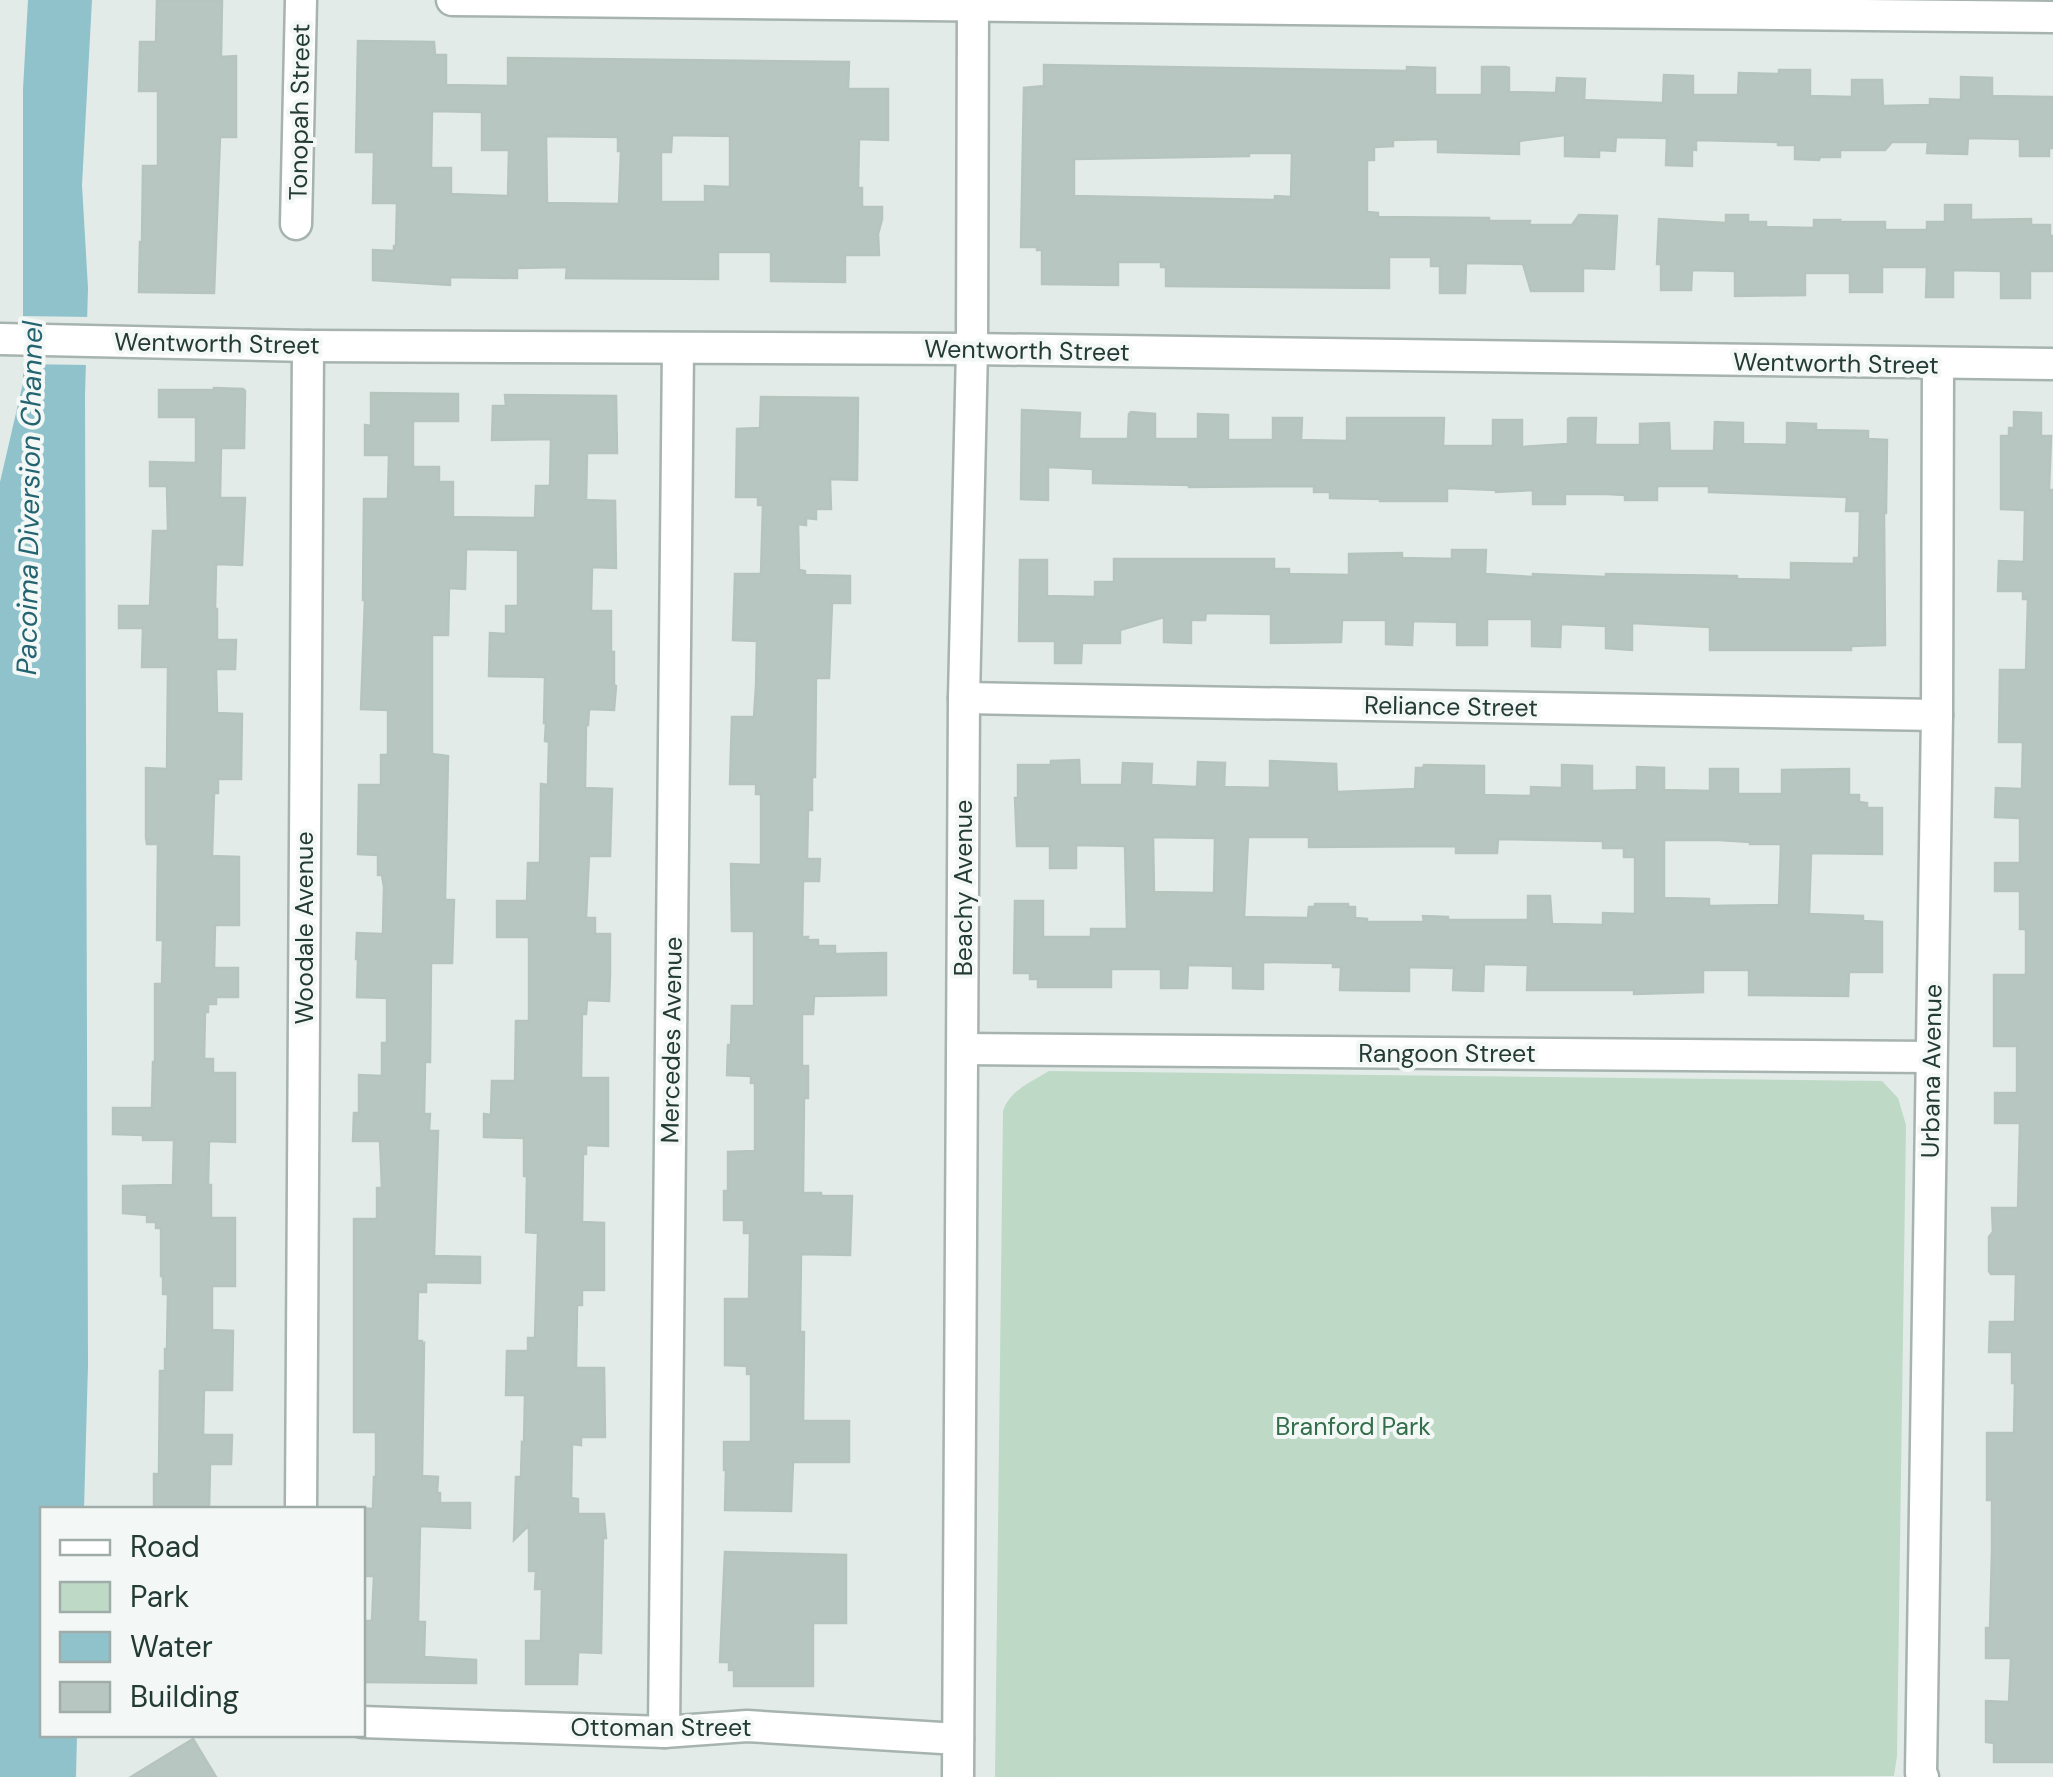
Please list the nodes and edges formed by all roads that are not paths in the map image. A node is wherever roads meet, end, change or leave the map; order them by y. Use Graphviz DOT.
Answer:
graph roads {
  1 [pos="301,0"];
  2 [pos="452,0"];
  3 [pos="972,3"];
  4 [pos="2053,17"];
  5 [pos="296,224"];
  6 [pos="0,340"];
  7 [pos="308,346"];
  8 [pos="678,348"];
  9 [pos="972,349"];
  10 [pos="1938,364"];
  11 [pos="2053,364"];
  12 [pos="964,698"];
  13 [pos="1937,714"];
  14 [pos="963,1049"];
  15 [pos="1931,1057"];
  16 [pos="301,1507"];
  17 [pos="365,1722"];
  18 [pos="664,1732"];
  19 [pos="958,1740"];
  20 [pos="958,1777"];
  21 [pos="1923,1777"];
  1 -- 5 [label="street, Tonopah Street"];
  2 -- 3 [label="street"];
  3 -- 4 [label="street"];
  3 -- 9 [label="street, Beachy Avenue"];
  6 -- 7 [label="street, Wentworth Street"];
  7 -- 8 [label="street, Wentworth Street"];
  7 -- 16 [label="street, Woodale Avenue"];
  8 -- 9 [label="street, Wentworth Street"];
  8 -- 18 [label="street, Mercedes Avenue"];
  9 -- 10 [label="street, Wentworth Street"];
  9 -- 12 [label="street, Beachy Avenue"];
  10 -- 11 [label="street, Wentworth Street"];
  10 -- 13 [label="street, Urbana Avenue"];
  12 -- 13 [label="street, Reliance Street"];
  12 -- 14 [label="street, Beachy Avenue"];
  13 -- 15 [label="street, Urbana Avenue"];
  14 -- 15 [label="street, Rangoon Street"];
  14 -- 19 [label="street, Beachy Avenue"];
  15 -- 21 [label="street, Urbana Avenue"];
  17 -- 18 [label="street, Ottoman Street"];
  18 -- 19 [label="street, Ottoman Street"];
  19 -- 20 [label="street, Beachy Avenue"];
}
